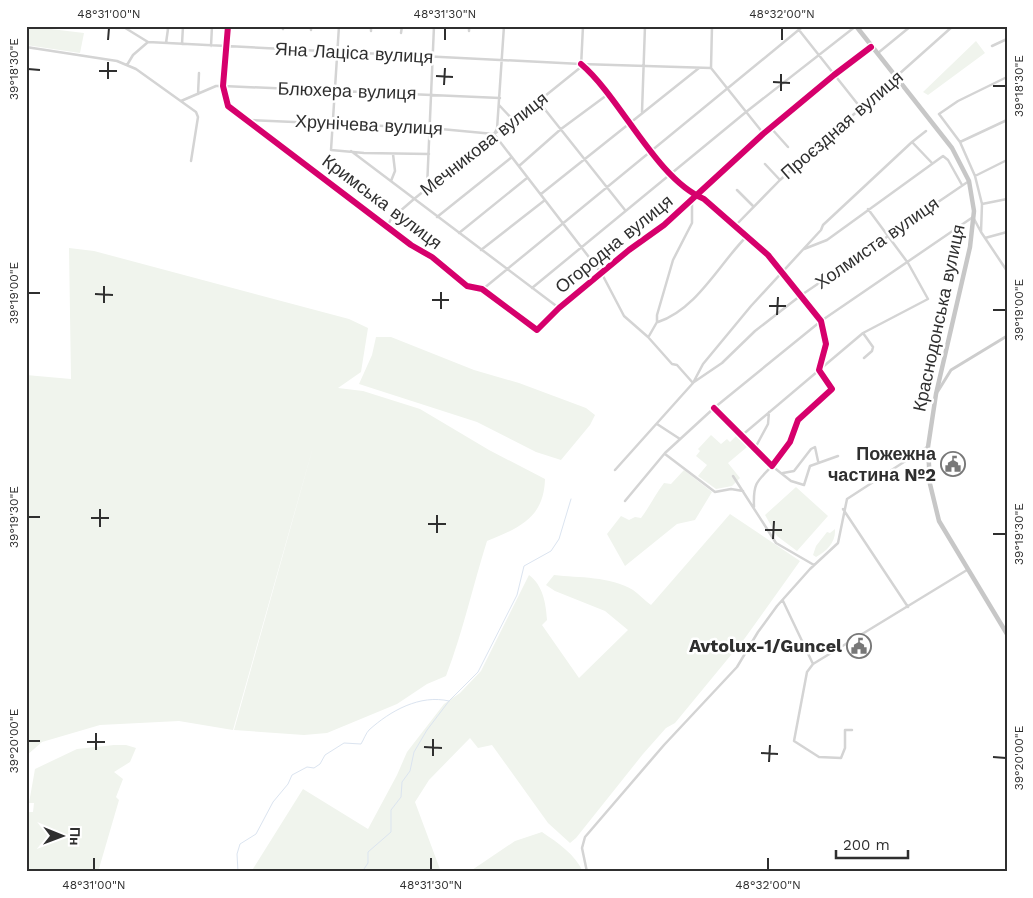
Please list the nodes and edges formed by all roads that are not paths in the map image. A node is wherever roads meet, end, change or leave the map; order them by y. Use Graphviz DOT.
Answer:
graph roads {
  1 [pos="122,26"];
  2 [pos="164,26"];
  3 [pos="182,26"];
  4 [pos="212,26"];
  5 [pos="228,26"];
  6 [pos="311,26"];
  7 [pos="339,26"];
  8 [pos="371,26"];
  9 [pos="402,26"];
  10 [pos="434,26"];
  11 [pos="469,26"];
  12 [pos="504,26"];
  13 [pos="583,26"];
  14 [pos="645,26"];
  15 [pos="712,26"];
  16 [pos="790,26"];
  17 [pos="856,26"];
  18 [pos="911,26"];
  19 [pos="953,26"];
  20 [pos="801,28"];
  21 [pos="311,30"];
  22 [pos="371,31"];
  23 [pos="469,31"];
  24 [pos="401,33"];
  25 [pos="1007,39"];
  26 [pos="148,42"];
  27 [pos="166,43"];
  28 [pos="182,44"];
  29 [pos="210,46"];
  30 [pos="227,46"];
  31 [pos="992,46"];
  32 [pos="871,47"];
  33 [pos="26,48"];
  34 [pos="338,53"];
  35 [pos="819,54"];
  36 [pos="877,54"];
  37 [pos="433,57"];
  38 [pos="502,60"];
  39 [pos="581,64"];
  40 [pos="127,65"];
  41 [pos="643,66"];
  42 [pos="700,68"];
  43 [pos="711,68"];
  44 [pos="199,73"];
  45 [pos="834,75"];
  46 [pos="896,77"];
  47 [pos="1007,77"];
  48 [pos="223,86"];
  49 [pos="728,89"];
  50 [pos="336,90"];
  51 [pos="198,94"];
  52 [pos="431,94"];
  53 [pos="607,95"];
  54 [pos="500,98"];
  55 [pos="538,101"];
  56 [pos="181,102"];
  57 [pos="499,105"];
  58 [pos="860,108"];
  59 [pos="746,112"];
  60 [pos="642,113"];
  61 [pos="245,120"];
  62 [pos="1007,120"];
  63 [pos="514,121"];
  64 [pos="334,122"];
  65 [pos="629,124"];
  66 [pos="430,128"];
  67 [pos="770,128"];
  68 [pos="561,129"];
  69 [pos="926,131"];
  70 [pos="494,134"];
  71 [pos="763,134"];
  72 [pos="912,142"];
  73 [pos="960,142"];
  74 [pos="788,147"];
  75 [pos="351,151"];
  76 [pos="651,151"];
  77 [pos="393,154"];
  78 [pos="429,154"];
  79 [pos="512,157"];
  80 [pos="584,159"];
  81 [pos="1007,160"];
  82 [pos="191,161"];
  83 [pos="932,163"];
  84 [pos="765,164"];
  85 [pos="518,166"];
  86 [pos="671,174"];
  87 [pos="975,176"];
  88 [pos="527,178"];
  89 [pos="780,180"];
  90 [pos="390,181"];
  91 [pos="969,181"];
  92 [pos="962,185"];
  93 [pos="606,187"];
  94 [pos="427,188"];
  95 [pos="737,190"];
  96 [pos="541,194"];
  97 [pos="696,196"];
  98 [pos="414,199"];
  99 [pos="1007,199"];
  100 [pos="544,200"];
  101 [pos="692,200"];
  102 [pos="982,204"];
  103 [pos="753,206"];
  104 [pos="868,209"];
  105 [pos="625,210"];
  106 [pos="437,217"];
  107 [pos="973,217"];
  108 [pos="563,222"];
  109 [pos="388,225"];
  110 [pos="735,226"];
  111 [pos="981,232"];
  112 [pos="1007,232"];
  113 [pos="459,233"];
  114 [pos="887,235"];
  115 [pos="747,236"];
  116 [pos="985,238"];
  117 [pos="582,247"];
  118 [pos="803,249"];
  119 [pos="482,250"];
  120 [pos="908,263"];
  121 [pos="506,269"];
  122 [pos="1006,269"];
  123 [pos="783,271"];
  124 [pos="602,274"];
  125 [pos="532,288"];
  126 [pos="482,289"];
  127 [pos="800,296"];
  128 [pos="559,308"];
  129 [pos="821,321"];
  130 [pos="657,322"];
  131 [pos="537,330"];
  132 [pos="863,333"];
  133 [pos="1007,336"];
  134 [pos="648,337"];
  135 [pos="864,358"];
  136 [pos="820,370"];
  137 [pos="693,383"];
  138 [pos="936,394"];
  139 [pos="714,408"];
  140 [pos="770,411"];
  141 [pos="657,424"];
  142 [pos="740,437"];
  143 [pos="680,439"];
  144 [pos="928,447"];
  145 [pos="754,450"];
  146 [pos="665,453"];
  147 [pos="838,456"];
  148 [pos="818,461"];
  149 [pos="772,466"];
  150 [pos="615,470"];
  151 [pos="782,473"];
  152 [pos="733,476"];
  153 [pos="743,491"];
  154 [pos="625,501"];
  155 [pos="754,507"];
  156 [pos="843,509"];
  157 [pos="814,565"];
  158 [pos="967,570"];
  159 [pos="783,601"];
  160 [pos="908,607"];
  161 [pos="1007,634"];
  162 [pos="813,664"];
  163 [pos="852,730"];
  164 [pos="841,758"];
  165 [pos="847,758"];
  166 [pos="587,872"];
  1 -- 26 [label="street"];
  2 -- 27 [label="street"];
  3 -- 28 [label="street"];
  4 -- 29 [label="street"];
  5 -- 30 [label="street"];
  6 -- 21 [label="street"];
  7 -- 34 [label="street"];
  8 -- 22 [label="street"];
  9 -- 24 [label="street"];
  10 -- 37 [label="street"];
  11 -- 23 [label="street"];
  12 -- 38 [label="street"];
  13 -- 39 [label="street"];
  14 -- 41 [label="street"];
  15 -- 43 [label="street"];
  16 -- 20 [label="street"];
  17 -- 32 [label="main road, Краснодонська вулиця"];
  17 -- 35 [label="street"];
  18 -- 36 [label="street"];
  19 -- 46 [label="street, Проєздная вулиця"];
  20 -- 35 [label="street"];
  20 -- 49 [label="street"];
  25 -- 31 [label="street"];
  26 -- 27 [label="street, Яна Лаціса вулиця"];
  26 -- 40 [label="street"];
  27 -- 28 [label="street, Яна Лаціса вулиця"];
  28 -- 29 [label="street, Яна Лаціса вулиця"];
  29 -- 30 [label="street, Яна Лаціса вулиця"];
  30 -- 34 [label="street, Яна Лаціса вулиця"];
  30 -- 48 [label="street"];
  32 -- 36 [label="main road, Краснодонська вулиця"];
  32 -- 45 [label="street, Огородна вулиця"];
  33 -- 40 [label="street"];
  34 -- 37 [label="street, Яна Лаціса вулиця"];
  34 -- 50 [label="street"];
  35 -- 45 [label="street"];
  35 -- 59 [label="street"];
  36 -- 46 [label="main road, Краснодонська вулиця"];
  37 -- 38 [label="street, Яна Лаціса вулиця"];
  37 -- 52 [label="street"];
  38 -- 39 [label="street, Яна Лаціса вулиця"];
  38 -- 54 [label="street"];
  39 -- 41 [label="street, Яна Лаціса вулиця"];
  39 -- 53 [label="street"];
  39 -- 55 [label="street, Мечникова вулиця"];
  40 -- 56 [label="street"];
  41 -- 42 [label="street, Яна Лаціса вулиця"];
  41 -- 60 [label="street"];
  42 -- 43 [label="street, Яна Лаціса вулиця"];
  42 -- 60 [label="street"];
  43 -- 49 [label="street"];
  44 -- 51 [label="street"];
  45 -- 58 [label="street"];
  45 -- 67 [label="street, Огородна вулиця"];
  46 -- 58 [label="street, Проєздная вулиця"];
  46 -- 91 [label="main road, Краснодонська вулиця"];
  47 -- 73 [label="street"];
  48 -- 50 [label="street, Блюхера вулиця"];
  48 -- 51 [label="street, Блюхера вулиця"];
  48 -- 61 [label="street, Кримська вулиця"];
  49 -- 59 [label="street"];
  49 -- 76 [label="street"];
  50 -- 52 [label="street, Блюхера вулиця"];
  50 -- 64 [label="street"];
  51 -- 56 [label="street, Блюхера вулиця"];
  52 -- 54 [label="street, Блюхера вулиця"];
  52 -- 66 [label="street"];
  53 -- 65 [label="street"];
  53 -- 68 [label="street"];
  54 -- 57 [label="street"];
  55 -- 63 [label="street, Мечникова вулиця"];
  55 -- 68 [label="street"];
  56 -- 82 [label="street"];
  57 -- 63 [label="street"];
  57 -- 70 [label="street"];
  58 -- 89 [label="street, Проєздная вулиця"];
  59 -- 71 [label="street"];
  59 -- 86 [label="street"];
  60 -- 65 [label="street"];
  61 -- 64 [label="street, Хрунічева вулиця"];
  61 -- 109 [label="street, Кримська вулиця"];
  62 -- 73 [label="street"];
  63 -- 70 [label="street, Мечникова вулиця"];
  64 -- 66 [label="street, Хрунічева вулиця"];
  64 -- 75 [label="street"];
  65 -- 76 [label="street"];
  65 -- 80 [label="street"];
  66 -- 70 [label="street, Хрунічева вулиця"];
  66 -- 78 [label="street"];
  67 -- 71 [label="street, Огородна вулиця"];
  67 -- 74 [label="street"];
  68 -- 80 [label="street"];
  68 -- 85 [label="street"];
  69 -- 72 [label="street"];
  70 -- 79 [label="street"];
  70 -- 94 [label="street, Мечникова вулиця"];
  71 -- 97 [label="street, Огородна вулиця"];
  72 -- 83 [label="street"];
  72 -- 118 [label="street"];
  73 -- 87 [label="street"];
  75 -- 77 [label="street"];
  75 -- 90 [label="street"];
  76 -- 86 [label="street"];
  76 -- 93 [label="street"];
  77 -- 78 [label="street"];
  77 -- 90 [label="street"];
  78 -- 94 [label="street"];
  79 -- 85 [label="street"];
  79 -- 106 [label="street"];
  80 -- 93 [label="street"];
  80 -- 96 [label="street"];
  81 -- 87 [label="street"];
  83 -- 92 [label="street"];
  83 -- 104 [label="street"];
  84 -- 89 [label="street"];
  85 -- 88 [label="street"];
  86 -- 97 [label="street"];
  86 -- 105 [label="street"];
  87 -- 102 [label="street"];
  88 -- 96 [label="street"];
  88 -- 113 [label="street"];
  89 -- 103 [label="street, Проєздная вулиця"];
  90 -- 98 [label="street"];
  91 -- 92 [label="street, Холмиста вулиця"];
  91 -- 107 [label="main road, Краснодонська вулиця"];
  92 -- 114 [label="street, Холмиста вулиця"];
  93 -- 105 [label="street"];
  93 -- 108 [label="street"];
  94 -- 98 [label="street, Мечникова вулиця"];
  95 -- 103 [label="street"];
  96 -- 100 [label="street"];
  97 -- 101 [label="street, Огородна вулиця"];
  97 -- 110 [label="street"];
  98 -- 106 [label="street"];
  98 -- 109 [label="street, Мечникова вулиця"];
  99 -- 102 [label="street"];
  100 -- 108 [label="street"];
  100 -- 119 [label="street"];
  101 -- 124 [label="street, Огородна вулиця"];
  101 -- 130 [label="street"];
  102 -- 111 [label="street"];
  103 -- 110 [label="street, Проєздная вулиця"];
  104 -- 114 [label="street"];
  104 -- 118 [label="street"];
  105 -- 117 [label="street"];
  106 -- 113 [label="street"];
  107 -- 111 [label="street"];
  107 -- 120 [label="street"];
  107 -- 138 [label="main road, Краснодонська вулиця"];
  108 -- 117 [label="street"];
  108 -- 121 [label="street"];
  109 -- 126 [label="street, Кримська вулиця"];
  110 -- 115 [label="street"];
  111 -- 116 [label="street"];
  112 -- 116 [label="street"];
  113 -- 119 [label="street"];
  114 -- 120 [label="street"];
  114 -- 127 [label="street, Холмиста вулиця"];
  115 -- 123 [label="street"];
  115 -- 130 [label="street"];
  116 -- 122 [label="street"];
  117 -- 124 [label="street"];
  117 -- 125 [label="street"];
  118 -- 123 [label="street"];
  119 -- 121 [label="street"];
  120 -- 129 [label="street"];
  120 -- 132 [label="street"];
  121 -- 125 [label="street"];
  121 -- 126 [label="street"];
  123 -- 127 [label="street"];
  123 -- 137 [label="street"];
  124 -- 128 [label="street, Огородна вулиця"];
  124 -- 134 [label="street"];
  125 -- 128 [label="street"];
  126 -- 131 [label="street, Кримська вулиця"];
  127 -- 129 [label="street"];
  127 -- 137 [label="street, Холмиста вулиця"];
  128 -- 131 [label="street, Огородна вулиця"];
  129 -- 136 [label="street"];
  129 -- 139 [label="street"];
  130 -- 134 [label="street"];
  132 -- 135 [label="street"];
  132 -- 136 [label="street"];
  133 -- 138 [label="street"];
  134 -- 137 [label="street"];
  136 -- 140 [label="street"];
  136 -- 149 [label="street"];
  137 -- 141 [label="street"];
  138 -- 144 [label="main road, Краснодонська вулиця"];
  139 -- 142 [label="street"];
  139 -- 143 [label="street"];
  140 -- 142 [label="street"];
  140 -- 145 [label="street"];
  141 -- 143 [label="street"];
  141 -- 150 [label="street"];
  142 -- 145 [label="street"];
  143 -- 146 [label="street"];
  144 -- 156 [label="street"];
  144 -- 158 [label="main road, Краснодонська вулиця"];
  145 -- 149 [label="street"];
  146 -- 153 [label="street"];
  146 -- 154 [label="street"];
  147 -- 148 [label="street"];
  148 -- 151 [label="street"];
  148 -- 151 [label="street"];
  149 -- 151 [label="street"];
  149 -- 155 [label="street"];
  152 -- 153 [label="street"];
  153 -- 155 [label="street"];
  155 -- 157 [label="street"];
  156 -- 157 [label="street"];
  156 -- 160 [label="street"];
  157 -- 159 [label="street"];
  158 -- 160 [label="street"];
  158 -- 161 [label="main road, Краснодонська вулиця"];
  159 -- 162 [label="street"];
  159 -- 166 [label="street"];
  160 -- 162 [label="street"];
  162 -- 164 [label="street"];
  163 -- 164 [label="street"];
  164 -- 165 [label="street"];
}
